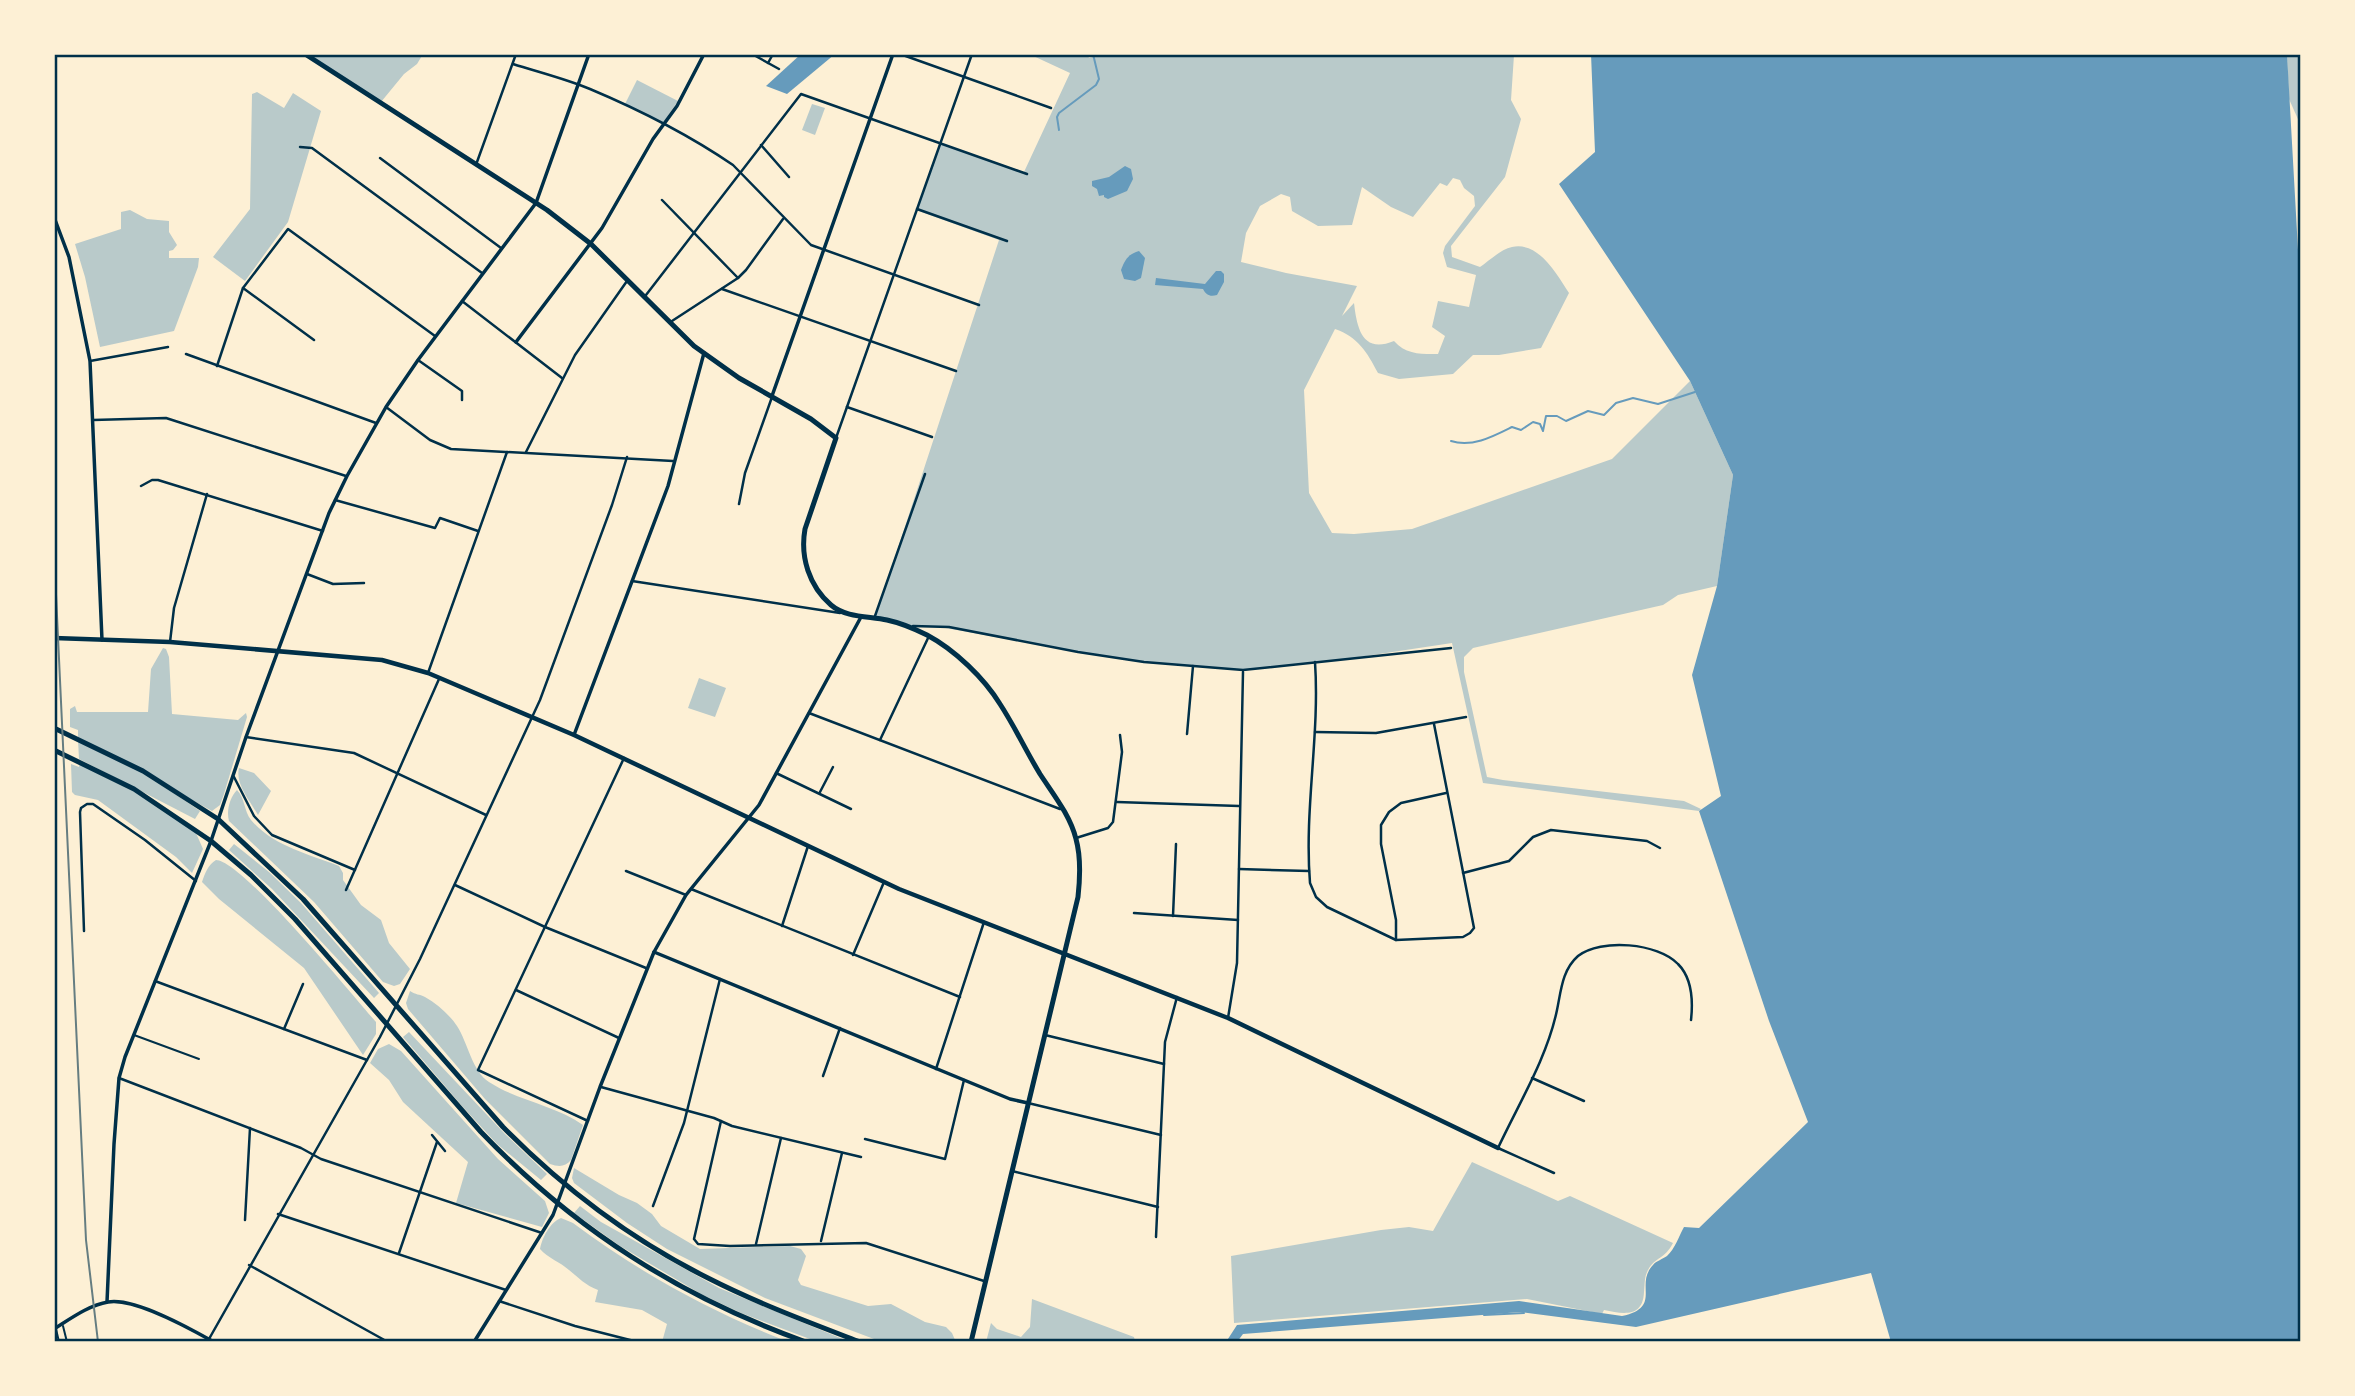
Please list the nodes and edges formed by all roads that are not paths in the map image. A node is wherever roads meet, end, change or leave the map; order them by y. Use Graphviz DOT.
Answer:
graph roads {
  1 [pos="305,54"];
  2 [pos="516,54"];
  3 [pos="589,54"];
  4 [pos="704,54"];
  5 [pos="752,54"];
  6 [pos="773,54"];
  7 [pos="893,54"];
  8 [pos="900,54"];
  9 [pos="972,54"];
  10 [pos="768,63"];
  11 [pos="513,64"];
  12 [pos="779,68"];
  13 [pos="964,77"];
  14 [pos="578,86"];
  15 [pos="1051,108"];
  16 [pos="871,118"];
  17 [pos="664,124"];
  18 [pos="940,143"];
  19 [pos="761,145"];
  20 [pos="300,147"];
  21 [pos="380,158"];
  22 [pos="476,165"];
  23 [pos="740,173"];
  24 [pos="1027,174"];
  25 [pos="789,177"];
  26 [pos="662,200"];
  27 [pos="536,203"];
  28 [pos="917,209"];
  29 [pos="54,217"];
  30 [pos="783,219"];
  31 [pos="694,233"];
  32 [pos="1007,241"];
  33 [pos="591,244"];
  34 [pos="501,248"];
  35 [pos="824,250"];
  36 [pos="482,273"];
  37 [pos="894,275"];
  38 [pos="738,278"];
  39 [pos="627,281"];
  40 [pos="243,288"];
  41 [pos="722,289"];
  42 [pos="644,298"];
  43 [pos="462,301"];
  44 [pos="979,305"];
  45 [pos="800,316"];
  46 [pos="669,323"];
  47 [pos="435,336"];
  48 [pos="314,340"];
  49 [pos="870,341"];
  50 [pos="516,342"];
  51 [pos="168,346"];
  52 [pos="186,354"];
  53 [pos="704,354"];
  54 [pos="418,360"];
  55 [pos="90,361"];
  56 [pos="217,366"];
  57 [pos="956,371"];
  58 [pos="563,378"];
  59 [pos="772,396"];
  60 [pos="462,400"];
  61 [pos="386,407"];
  62 [pos="847,407"];
  63 [pos="93,421"];
  64 [pos="376,423"];
  65 [pos="932,437"];
  66 [pos="836,438"];
  67 [pos="507,451"];
  68 [pos="526,452"];
  69 [pos="627,457"];
  70 [pos="675,461"];
  71 [pos="925,474"];
  72 [pos="347,476"];
  73 [pos="141,486"];
  74 [pos="206,494"];
  75 [pos="335,500"];
  76 [pos="739,503"];
  77 [pos="323,531"];
  78 [pos="478,531"];
  79 [pos="307,574"];
  80 [pos="632,581"];
  81 [pos="364,583"];
  82 [pos="846,614"];
  83 [pos="862,615"];
  84 [pos="875,618"];
  85 [pos="907,626"];
  86 [pos="929,636"];
  87 [pos="54,638"];
  88 [pos="102,639"];
  89 [pos="170,642"];
  90 [pos="1451,648"];
  91 [pos="276,653"];
  92 [pos="1315,662"];
  93 [pos="1193,666"];
  94 [pos="1243,670"];
  95 [pos="428,673"];
  96 [pos="439,678"];
  97 [pos="808,713"];
  98 [pos="533,717"];
  99 [pos="1466,718"];
  100 [pos="1434,724"];
  101 [pos="54,728"];
  102 [pos="1315,732"];
  103 [pos="574,734"];
  104 [pos="1187,734"];
  105 [pos="1120,735"];
  106 [pos="246,737"];
  107 [pos="880,740"];
  108 [pos="54,750"];
  109 [pos="624,758"];
  110 [pos="833,767"];
  111 [pos="776,773"];
  112 [pos="399,774"];
  113 [pos="233,776"];
  114 [pos="820,792"];
  115 [pos="1447,793"];
  116 [pos="1117,803"];
  117 [pos="1240,806"];
  118 [pos="851,809"];
  119 [pos="1064,811"];
  120 [pos="487,815"];
  121 [pos="218,819"];
  122 [pos="749,819"];
  123 [pos="1076,838"];
  124 [pos="211,841"];
  125 [pos="1177,844"];
  126 [pos="808,846"];
  127 [pos="1660,848"];
  128 [pos="1239,869"];
  129 [pos="355,870"];
  130 [pos="626,871"];
  131 [pos="1309,871"];
  132 [pos="1463,873"];
  133 [pos="196,881"];
  134 [pos="884,882"];
  135 [pos="455,885"];
  136 [pos="691,888"];
  137 [pos="346,890"];
  138 [pos="686,895"];
  139 [pos="1134,913"];
  140 [pos="1173,916"];
  141 [pos="1238,920"];
  142 [pos="984,921"];
  143 [pos="545,927"];
  144 [pos="782,927"];
  145 [pos="84,931"];
  146 [pos="1396,940"];
  147 [pos="654,952"];
  148 [pos="1065,953"];
  149 [pos="853,956"];
  150 [pos="646,968"];
  151 [pos="720,979"];
  152 [pos="155,981"];
  153 [pos="303,984"];
  154 [pos="516,990"];
  155 [pos="960,997"];
  156 [pos="1177,997"];
  157 [pos="396,1006"];
  158 [pos="1228,1018"];
  159 [pos="1691,1020"];
  160 [pos="386,1025"];
  161 [pos="840,1028"];
  162 [pos="284,1029"];
  163 [pos="134,1034"];
  164 [pos="1045,1035"];
  165 [pos="619,1038"];
  166 [pos="199,1059"];
  167 [pos="367,1060"];
  168 [pos="1164,1064"];
  169 [pos="936,1069"];
  170 [pos="823,1076"];
  171 [pos="1531,1077"];
  172 [pos="119,1078"];
  173 [pos="964,1080"];
  174 [pos="600,1087"];
  175 [pos="1584,1101"];
  176 [pos="1028,1103"];
  177 [pos="687,1110"];
  178 [pos="588,1121"];
  179 [pos="721,1121"];
  180 [pos="250,1128"];
  181 [pos="432,1135"];
  182 [pos="1161,1135"];
  183 [pos="781,1138"];
  184 [pos="865,1139"];
  185 [pos="437,1142"];
  186 [pos="1498,1148"];
  187 [pos="445,1151"];
  188 [pos="842,1153"];
  189 [pos="312,1154"];
  190 [pos="861,1157"];
  191 [pos="1012,1171"];
  192 [pos="1553,1173"];
  193 [pos="565,1184"];
  194 [pos="419,1193"];
  195 [pos="557,1204"];
  196 [pos="653,1206"];
  197 [pos="1158,1207"];
  198 [pos="278,1214"];
  199 [pos="245,1220"];
  200 [pos="543,1233"];
  201 [pos="1156,1237"];
  202 [pos="820,1243"];
  203 [pos="755,1244"];
  204 [pos="400,1253"];
  205 [pos="249,1265"];
  206 [pos="986,1281"];
  207 [pos="506,1290"];
  208 [pos="107,1301"];
  209 [pos="499,1301"];
  210 [pos="63,1323"];
  211 [pos="55,1328"];
  212 [pos="208,1339"];
  213 [pos="59,1342"];
  214 [pos="67,1342"];
  215 [pos="214,1342"];
  216 [pos="388,1342"];
  217 [pos="474,1342"];
  218 [pos="638,1342"];
  219 [pos="806,1342"];
  220 [pos="860,1342"];
  221 [pos="971,1342"];
  1 -- 22 [label="main road"];
  2 -- 11 [label="street"];
  3 -- 14 [label="street"];
  4 -- 17 [label="street"];
  5 -- 10 [label="street"];
  6 -- 10 [label="street"];
  7 -- 16 [label="street"];
  8 -- 13 [label="street"];
  9 -- 13 [label="street"];
  10 -- 12 [label="street"];
  11 -- 14 [label="street"];
  11 -- 22 [label="street"];
  13 -- 15 [label="street"];
  13 -- 18 [label="street"];
  14 -- 17 [label="street"];
  14 -- 27 [label="street"];
  16 -- 18 [label="street"];
  16 -- 19 [label="street"];
  16 -- 35 [label="street"];
  17 -- 23 [label="street"];
  17 -- 33 [label="street"];
  18 -- 24 [label="street"];
  18 -- 28 [label="street"];
  19 -- 23 [label="street"];
  19 -- 25 [label="street"];
  20 -- 36 [label="street"];
  21 -- 34 [label="street"];
  22 -- 27 [label="main road"];
  23 -- 30 [label="street"];
  23 -- 31 [label="street"];
  26 -- 31 [label="street"];
  27 -- 33 [label="main road"];
  27 -- 34 [label="street"];
  28 -- 32 [label="street"];
  28 -- 37 [label="street"];
  29 -- 55 [label="street"];
  30 -- 35 [label="street"];
  30 -- 38 [label="street"];
  31 -- 38 [label="street"];
  31 -- 42 [label="street"];
  33 -- 39 [label="main road"];
  33 -- 50 [label="street"];
  34 -- 36 [label="street"];
  35 -- 37 [label="street"];
  35 -- 45 [label="street"];
  36 -- 43 [label="street"];
  37 -- 44 [label="street"];
  37 -- 49 [label="street"];
  38 -- 41 [label="street"];
  39 -- 42 [label="main road"];
  39 -- 58 [label="street"];
  40 -- 47 [label="street"];
  40 -- 48 [label="street"];
  40 -- 56 [label="street"];
  41 -- 45 [label="street"];
  41 -- 46 [label="street"];
  42 -- 46 [label="main road"];
  43 -- 47 [label="street"];
  43 -- 50 [label="street"];
  45 -- 49 [label="street"];
  45 -- 59 [label="street"];
  46 -- 53 [label="main road"];
  47 -- 54 [label="street"];
  49 -- 57 [label="street"];
  49 -- 62 [label="street"];
  50 -- 58 [label="street"];
  51 -- 55 [label="street"];
  52 -- 56 [label="street"];
  53 -- 59 [label="main road"];
  53 -- 70 [label="street"];
  54 -- 60 [label="street"];
  54 -- 61 [label="street"];
  55 -- 63 [label="street"];
  56 -- 64 [label="street"];
  58 -- 68 [label="street"];
  59 -- 66 [label="main road"];
  59 -- 76 [label="street"];
  61 -- 64 [label="street"];
  61 -- 67 [label="street"];
  62 -- 65 [label="street"];
  62 -- 66 [label="street"];
  63 -- 72 [label="street"];
  63 -- 88 [label="street"];
  64 -- 72 [label="street"];
  66 -- 82 [label="main road"];
  67 -- 68 [label="street"];
  67 -- 78 [label="street"];
  68 -- 69 [label="street"];
  69 -- 70 [label="street"];
  69 -- 98 [label="street"];
  70 -- 80 [label="street"];
  71 -- 84 [label="street"];
  72 -- 75 [label="street"];
  73 -- 74 [label="street"];
  74 -- 77 [label="street"];
  74 -- 89 [label="street"];
  75 -- 77 [label="street"];
  75 -- 78 [label="street"];
  77 -- 79 [label="street"];
  78 -- 95 [label="street"];
  79 -- 81 [label="street"];
  79 -- 91 [label="street"];
  80 -- 82 [label="street"];
  80 -- 103 [label="street"];
  82 -- 83 [label="main road"];
  83 -- 84 [label="main road"];
  83 -- 97 [label="street"];
  84 -- 85 [label="main road"];
  85 -- 86 [label="main road"];
  85 -- 93 [label="street"];
  86 -- 107 [label="street"];
  86 -- 119 [label="main road"];
  87 -- 88 [label="main road"];
  88 -- 89 [label="main road"];
  89 -- 91 [label="main road"];
  90 -- 92 [label="street"];
  91 -- 95 [label="main road"];
  91 -- 106 [label="street"];
  92 -- 94 [label="street"];
  92 -- 102 [label="street"];
  93 -- 94 [label="street"];
  93 -- 104 [label="street"];
  94 -- 117 [label="street"];
  95 -- 96 [label="main road"];
  96 -- 98 [label="main road"];
  96 -- 112 [label="street"];
  97 -- 107 [label="street"];
  97 -- 111 [label="street"];
  98 -- 103 [label="main road"];
  98 -- 120 [label="street"];
  99 -- 100 [label="street"];
  100 -- 102 [label="street"];
  100 -- 115 [label="street"];
  101 -- 121 [label="main road"];
  102 -- 131 [label="street"];
  103 -- 109 [label="main road"];
  105 -- 116 [label="street"];
  106 -- 112 [label="street"];
  106 -- 113 [label="street"];
  107 -- 119 [label="street"];
  108 -- 124 [label="main road"];
  109 -- 122 [label="main road"];
  109 -- 143 [label="street"];
  110 -- 114 [label="street"];
  111 -- 114 [label="street"];
  111 -- 122 [label="street"];
  112 -- 120 [label="street"];
  112 -- 129 [label="street"];
  113 -- 121 [label="street"];
  113 -- 129 [label="street"];
  114 -- 118 [label="street"];
  115 -- 132 [label="street"];
  115 -- 146 [label="street"];
  116 -- 117 [label="street"];
  116 -- 123 [label="street"];
  117 -- 128 [label="street"];
  119 -- 123 [label="main road"];
  120 -- 135 [label="street"];
  121 -- 124 [label="street"];
  121 -- 157 [label="main road"];
  122 -- 126 [label="main road"];
  122 -- 136 [label="street"];
  123 -- 148 [label="main road"];
  124 -- 133 [label="street"];
  124 -- 160 [label="main road"];
  125 -- 140 [label="street"];
  126 -- 134 [label="main road"];
  126 -- 144 [label="street"];
  127 -- 132 [label="street"];
  128 -- 131 [label="street"];
  128 -- 141 [label="street"];
  129 -- 137 [label="street"];
  130 -- 138 [label="street"];
  131 -- 146 [label="street"];
  132 -- 146 [label="street"];
  133 -- 145 [label="street"];
  133 -- 152 [label="street"];
  134 -- 142 [label="main road"];
  134 -- 149 [label="street"];
  135 -- 143 [label="street"];
  135 -- 157 [label="street"];
  136 -- 138 [label="street"];
  136 -- 144 [label="street"];
  138 -- 147 [label="street"];
  139 -- 140 [label="street"];
  140 -- 141 [label="street"];
  141 -- 158 [label="street"];
  142 -- 148 [label="main road"];
  142 -- 155 [label="street"];
  143 -- 150 [label="street"];
  143 -- 154 [label="street"];
  144 -- 149 [label="street"];
  147 -- 150 [label="street"];
  147 -- 151 [label="street"];
  148 -- 156 [label="main road"];
  148 -- 164 [label="main road"];
  149 -- 155 [label="street"];
  150 -- 165 [label="street"];
  151 -- 161 [label="street"];
  151 -- 177 [label="street"];
  152 -- 162 [label="street"];
  152 -- 163 [label="street"];
  153 -- 162 [label="street"];
  154 -- 165 [label="street"];
  154 -- 178 [label="street"];
  155 -- 169 [label="street"];
  156 -- 158 [label="main road"];
  156 -- 168 [label="street"];
  157 -- 160 [label="street"];
  157 -- 193 [label="main road"];
  158 -- 186 [label="main road"];
  159 -- 171 [label="street"];
  160 -- 167 [label="street"];
  160 -- 195 [label="main road"];
  161 -- 169 [label="street"];
  161 -- 170 [label="street"];
  162 -- 167 [label="street"];
  163 -- 166 [label="lane"];
  163 -- 172 [label="street"];
  164 -- 168 [label="street"];
  164 -- 176 [label="main road"];
  165 -- 174 [label="street"];
  167 -- 189 [label="street"];
  168 -- 182 [label="street"];
  169 -- 173 [label="street"];
  171 -- 175 [label="street"];
  171 -- 186 [label="street"];
  172 -- 180 [label="street"];
  172 -- 208 [label="street"];
  173 -- 176 [label="street"];
  173 -- 184 [label="street"];
  174 -- 177 [label="street"];
  174 -- 178 [label="street"];
  176 -- 182 [label="street"];
  176 -- 191 [label="main road"];
  177 -- 179 [label="street"];
  177 -- 196 [label="street"];
  178 -- 193 [label="street"];
  179 -- 183 [label="street"];
  179 -- 203 [label="street"];
  180 -- 189 [label="street"];
  180 -- 199 [label="street"];
  181 -- 185 [label="street"];
  182 -- 197 [label="street"];
  183 -- 188 [label="street"];
  183 -- 203 [label="street"];
  185 -- 187 [label="street"];
  185 -- 194 [label="street"];
  186 -- 192 [label="street"];
  188 -- 190 [label="street"];
  188 -- 202 [label="street"];
  189 -- 194 [label="street"];
  189 -- 198 [label="street"];
  191 -- 197 [label="street"];
  191 -- 206 [label="main road"];
  193 -- 195 [label="street"];
  193 -- 220 [label="main road"];
  194 -- 200 [label="street"];
  194 -- 204 [label="street"];
  195 -- 200 [label="street"];
  195 -- 219 [label="main road"];
  197 -- 201 [label="street"];
  198 -- 204 [label="street"];
  198 -- 205 [label="street"];
  200 -- 207 [label="street"];
  202 -- 203 [label="street"];
  202 -- 206 [label="street"];
  204 -- 207 [label="street"];
  205 -- 212 [label="street"];
  205 -- 216 [label="street"];
  206 -- 221 [label="main road"];
  207 -- 209 [label="street"];
  208 -- 210 [label="street"];
  208 -- 212 [label="street"];
  209 -- 217 [label="street"];
  209 -- 218 [label="street"];
  210 -- 211 [label="street"];
  210 -- 214 [label="lane"];
  211 -- 213 [label="lane"];
  212 -- 215 [label="street"];
}
